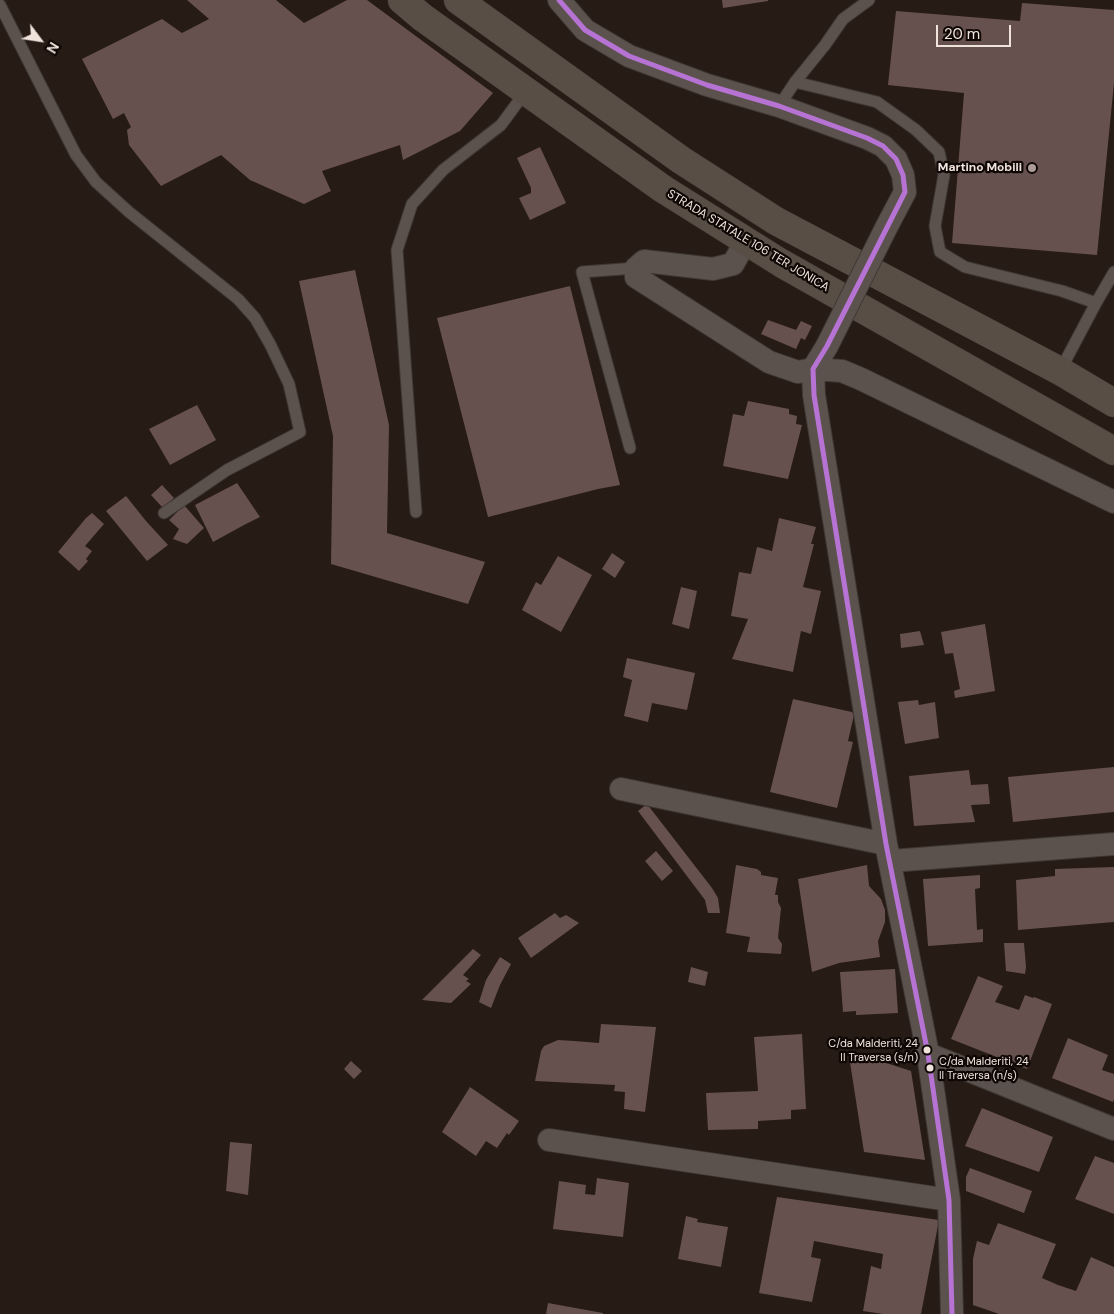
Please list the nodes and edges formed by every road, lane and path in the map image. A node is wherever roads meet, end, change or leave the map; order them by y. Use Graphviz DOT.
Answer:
graph roads {
  1 [pos="402,0"];
  2 [pos="458,0"];
  3 [pos="559,0"];
  4 [pos="869,0"];
  5 [pos="0,5"];
  6 [pos="795,82"];
  7 [pos="526,91"];
  8 [pos="779,106"];
  9 [pos="746,241"];
  10 [pos="636,268"];
  11 [pos="1114,272"];
  12 [pos="1096,303"];
  13 [pos="813,369"];
  14 [pos="1060,371"];
  15 [pos="1114,402"];
  16 [pos="630,448"];
  17 [pos="1114,452"];
  18 [pos="1114,502"];
  19 [pos="416,512"];
  20 [pos="164,513"];
  21 [pos="621,789"];
  22 [pos="1114,844"];
  23 [pos="888,853"];
  24 [pos="928,1054"];
  25 [pos="1114,1130"];
  26 [pos="549,1140"];
  27 [pos="949,1200"];
  28 [pos="952,1314"];
  1 -- 7 [label="main road, STRADA STATALE 106 TER JONICA"];
  2 -- 14 [label="main road"];
  3 -- 8 [label="street"];
  4 -- 6 [label="lane"];
  5 -- 20 [label="lane"];
  6 -- 8 [label="lane"];
  6 -- 12 [label="lane"];
  7 -- 9 [label="main road, STRADA STATALE 106 TER JONICA"];
  7 -- 19 [label="lane"];
  8 -- 13 [label="street, bridge"];
  9 -- 10 [label="street"];
  9 -- 17 [label="main road, STRADA STATALE 106 TER JONICA"];
  10 -- 13 [label="street"];
  10 -- 16 [label="lane"];
  11 -- 12 [label="lane"];
  12 -- 14 [label="lane"];
  13 -- 18 [label="street"];
  13 -- 23 [label="street"];
  14 -- 15 [label="main road"];
  21 -- 23 [label="street"];
  22 -- 23 [label="street"];
  23 -- 24 [label="street"];
  24 -- 25 [label="street"];
  24 -- 27 [label="street"];
  26 -- 27 [label="street"];
  27 -- 28 [label="street"];
}
